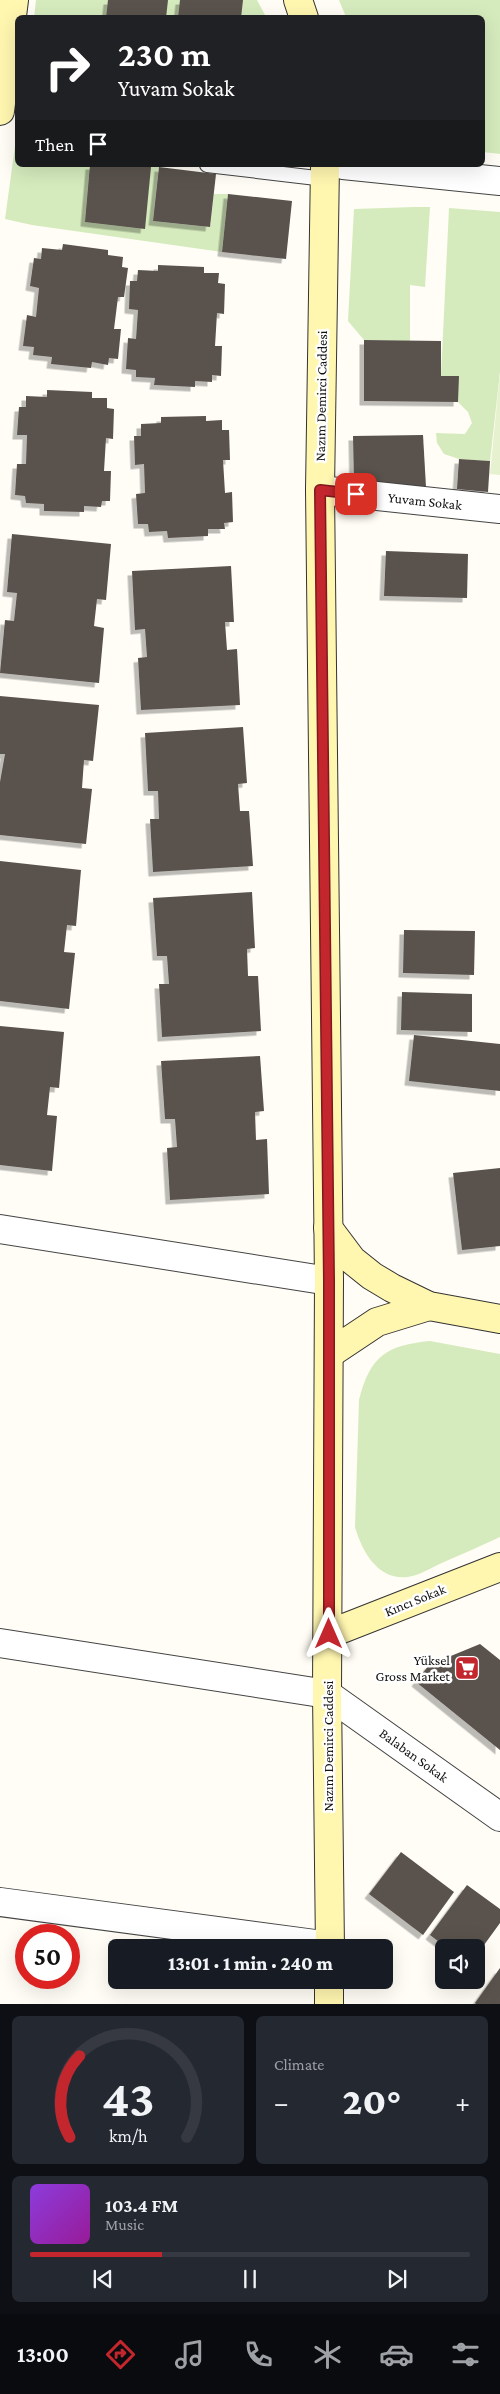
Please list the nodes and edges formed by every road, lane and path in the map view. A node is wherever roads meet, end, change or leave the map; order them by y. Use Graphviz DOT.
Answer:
graph roads {
  1 [pos="14,0"];
  2 [pos="298,0"];
  3 [pos="303,15"];
  4 [pos="0,111"];
  5 [pos="256,167"];
  6 [pos="331,170"];
  7 [pos="500,181"];
  8 [pos="320,490"];
  9 [pos="500,509"];
  10 [pos="328,1228"];
  11 [pos="0,1229"];
  12 [pos="329,1281"];
  13 [pos="429,1306"];
  14 [pos="500,1319"];
  15 [pos="329,1354"];
  16 [pos="500,1567"];
  17 [pos="329,1634"];
  18 [pos="0,1643"];
  19 [pos="327,1694"];
  20 [pos="500,1817"];
  21 [pos="0,1902"];
  22 [pos="271,1939"];
  23 [pos="330,1939"];
  24 [pos="329,1989"];
  25 [pos="329,2004"];
  1 -- 4 [label="main road"];
  2 -- 3 [label="main road"];
  5 -- 6 [label="lane"];
  6 -- 7 [label="street"];
  6 -- 8 [label="main road, Nazım Demirci Caddesi"];
  8 -- 9 [label="street, Yuvam Sokak"];
  8 -- 10 [label="main road, Nazım Demirci Caddesi"];
  10 -- 12 [label="main road, Nazım Demirci Caddesi"];
  10 -- 13 [label="main road"];
  11 -- 12 [label="street"];
  12 -- 15 [label="main road, Nazım Demirci Caddesi"];
  13 -- 14 [label="main road"];
  13 -- 15 [label="main road"];
  15 -- 17 [label="main road, Nazım Demirci Caddesi"];
  16 -- 17 [label="main road, Kıncı Sokak"];
  17 -- 19 [label="main road, Nazım Demirci Caddesi"];
  18 -- 19 [label="street"];
  19 -- 20 [label="street, Balaban Sokak"];
  19 -- 23 [label="main road, Nazım Demirci Caddesi"];
  21 -- 22 [label="street"];
  24 -- 25 [label="main road"];
}
